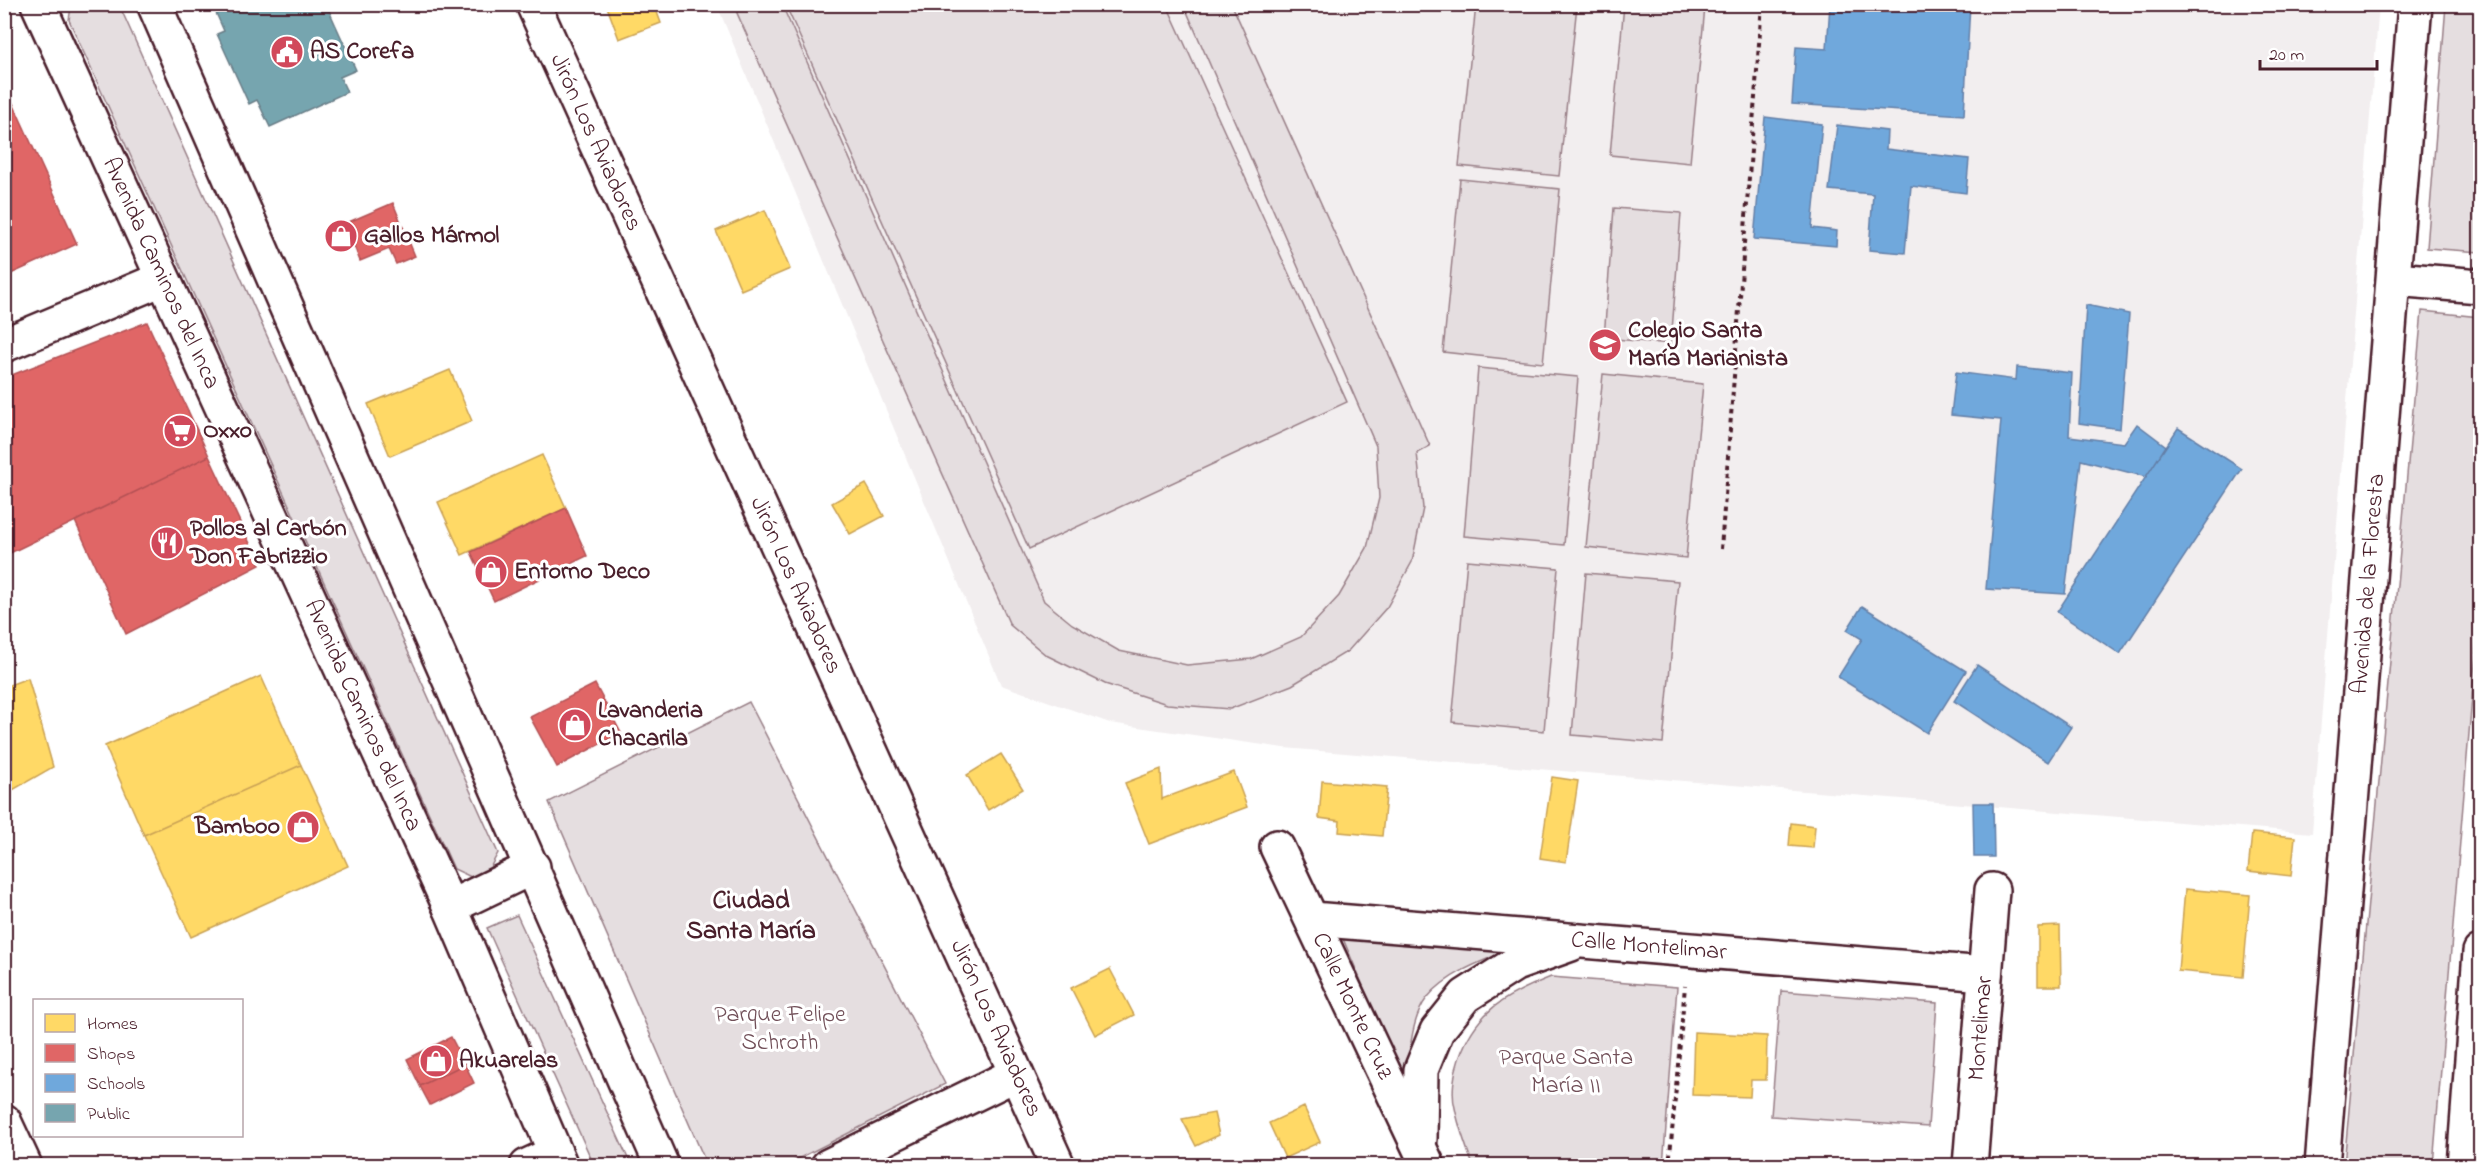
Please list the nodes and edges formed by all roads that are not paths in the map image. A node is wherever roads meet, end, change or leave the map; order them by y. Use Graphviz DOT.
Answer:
graph roads {
  1 [pos="38,4"];
  2 [pos="154,4"];
  3 [pos="533,4"];
  4 [pos="2415,4"];
  5 [pos="162,279"];
  6 [pos="2394,279"];
  7 [pos="2481,286"];
  8 [pos="4,345"];
  9 [pos="1277,847"];
  10 [pos="533,867"];
  11 [pos="1992,890"];
  12 [pos="450,908"];
  13 [pos="1312,919"];
  14 [pos="1585,940"];
  15 [pos="2481,952"];
  16 [pos="1985,974"];
  17 [pos="1016,1074"];
  18 [pos="4,1121"];
  19 [pos="1424,1158"];
  20 [pos="548,1161"];
  21 [pos="25,1166"];
  22 [pos="662,1166"];
  23 [pos="828,1166"];
  24 [pos="1058,1166"];
  25 [pos="1970,1166"];
  26 [pos="2322,1166"];
  27 [pos="2464,1166"];
  1 -- 5 [label="street, Avenida Caminos del Inca"];
  2 -- 10 [label="street"];
  3 -- 17 [label="street, Jirón Los Aviadores"];
  4 -- 6 [label="street, Avenida de la Floresta"];
  5 -- 8 [label="street"];
  5 -- 12 [label="street, Avenida Caminos del Inca"];
  6 -- 7 [label="street"];
  6 -- 26 [label="street, Avenida de la Floresta"];
  9 -- 13 [label="street, Calle Monte Cruz"];
  10 -- 12 [label="street"];
  10 -- 22 [label="street"];
  11 -- 16 [label="street, Montelimar"];
  12 -- 20 [label="street, Avenida Caminos del Inca"];
  13 -- 14 [label="street, Calle Montelimar"];
  13 -- 19 [label="street, Calle Monte Cruz"];
  14 -- 16 [label="street, Calle Montelimar"];
  14 -- 19 [label="street"];
  15 -- 27 [label="street"];
  16 -- 25 [label="street, Montelimar"];
  17 -- 23 [label="street"];
  17 -- 24 [label="street, Jirón Los Aviadores"];
  18 -- 21 [label="street"];
}
